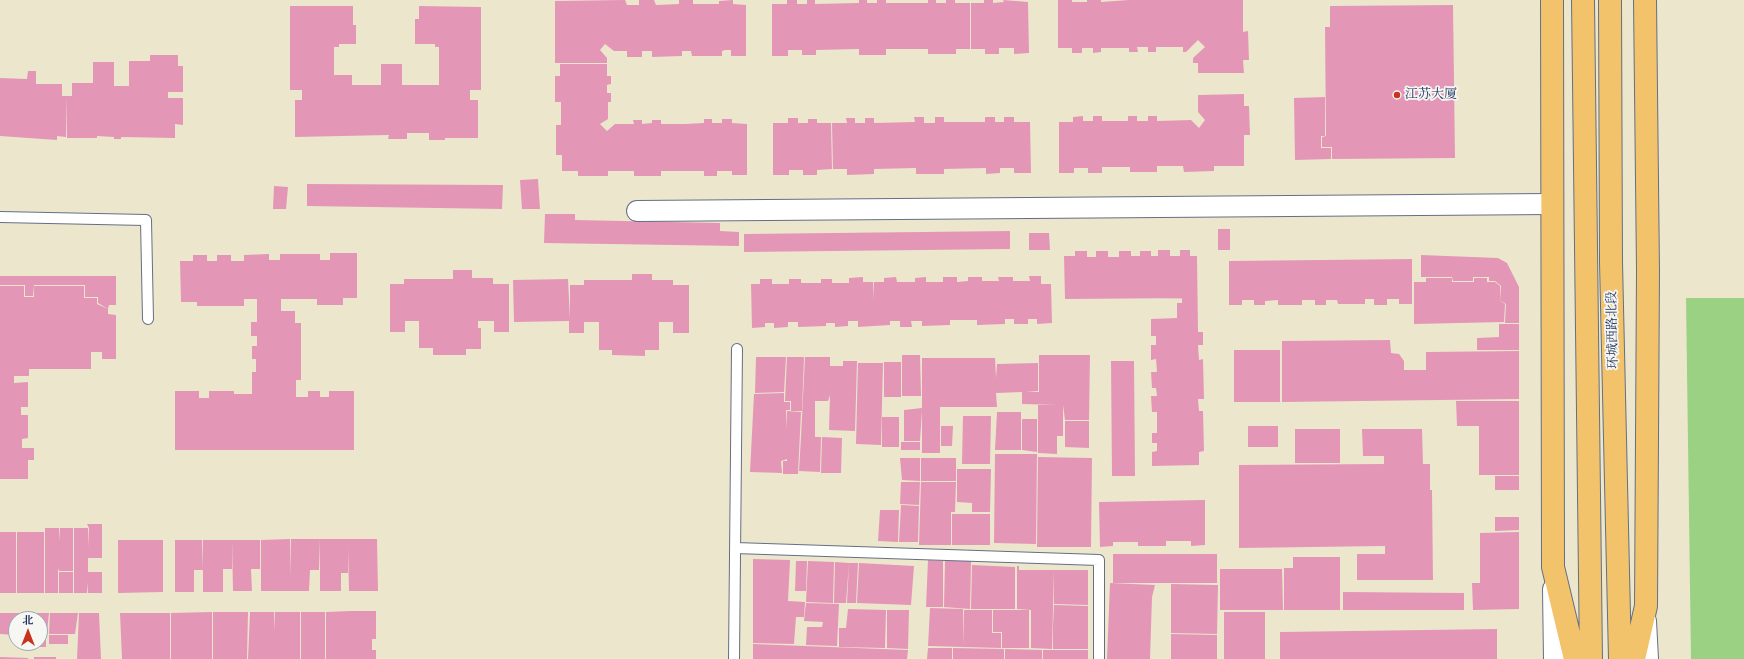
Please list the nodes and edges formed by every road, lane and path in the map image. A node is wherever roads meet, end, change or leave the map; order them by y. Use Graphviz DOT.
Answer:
graph roads {
  1 [pos="1552,0"];
  2 [pos="1583,0"];
  3 [pos="1610,0"];
  4 [pos="1645,0"];
  5 [pos="1551,204"];
  6 [pos="637,211"];
  7 [pos="0,217"];
  8 [pos="148,319"];
  9 [pos="737,349"];
  10 [pos="735,548"];
  11 [pos="1553,567"];
  12 [pos="1646,606"];
  13 [pos="734,659"];
  14 [pos="1099,659"];
  15 [pos="1554,659"];
  16 [pos="1575,659"];
  17 [pos="1591,659"];
  18 [pos="1620,659"];
  19 [pos="1634,659"];
  20 [pos="1648,659"];
  1 -- 5 [label="main road"];
  2 -- 17 [label="main road, 环城西路北段"];
  3 -- 18 [label="main road, 环城西路北段"];
  4 -- 12 [label="main road"];
  5 -- 6 [label="street"];
  5 -- 11 [label="main road"];
  7 -- 8 [label="lane"];
  9 -- 10 [label="lane"];
  10 -- 13 [label="lane"];
  10 -- 14 [label="lane"];
  11 -- 15 [label="street"];
  11 -- 16 [label="main road"];
  12 -- 19 [label="main road"];
  12 -- 20 [label="street"];
}
